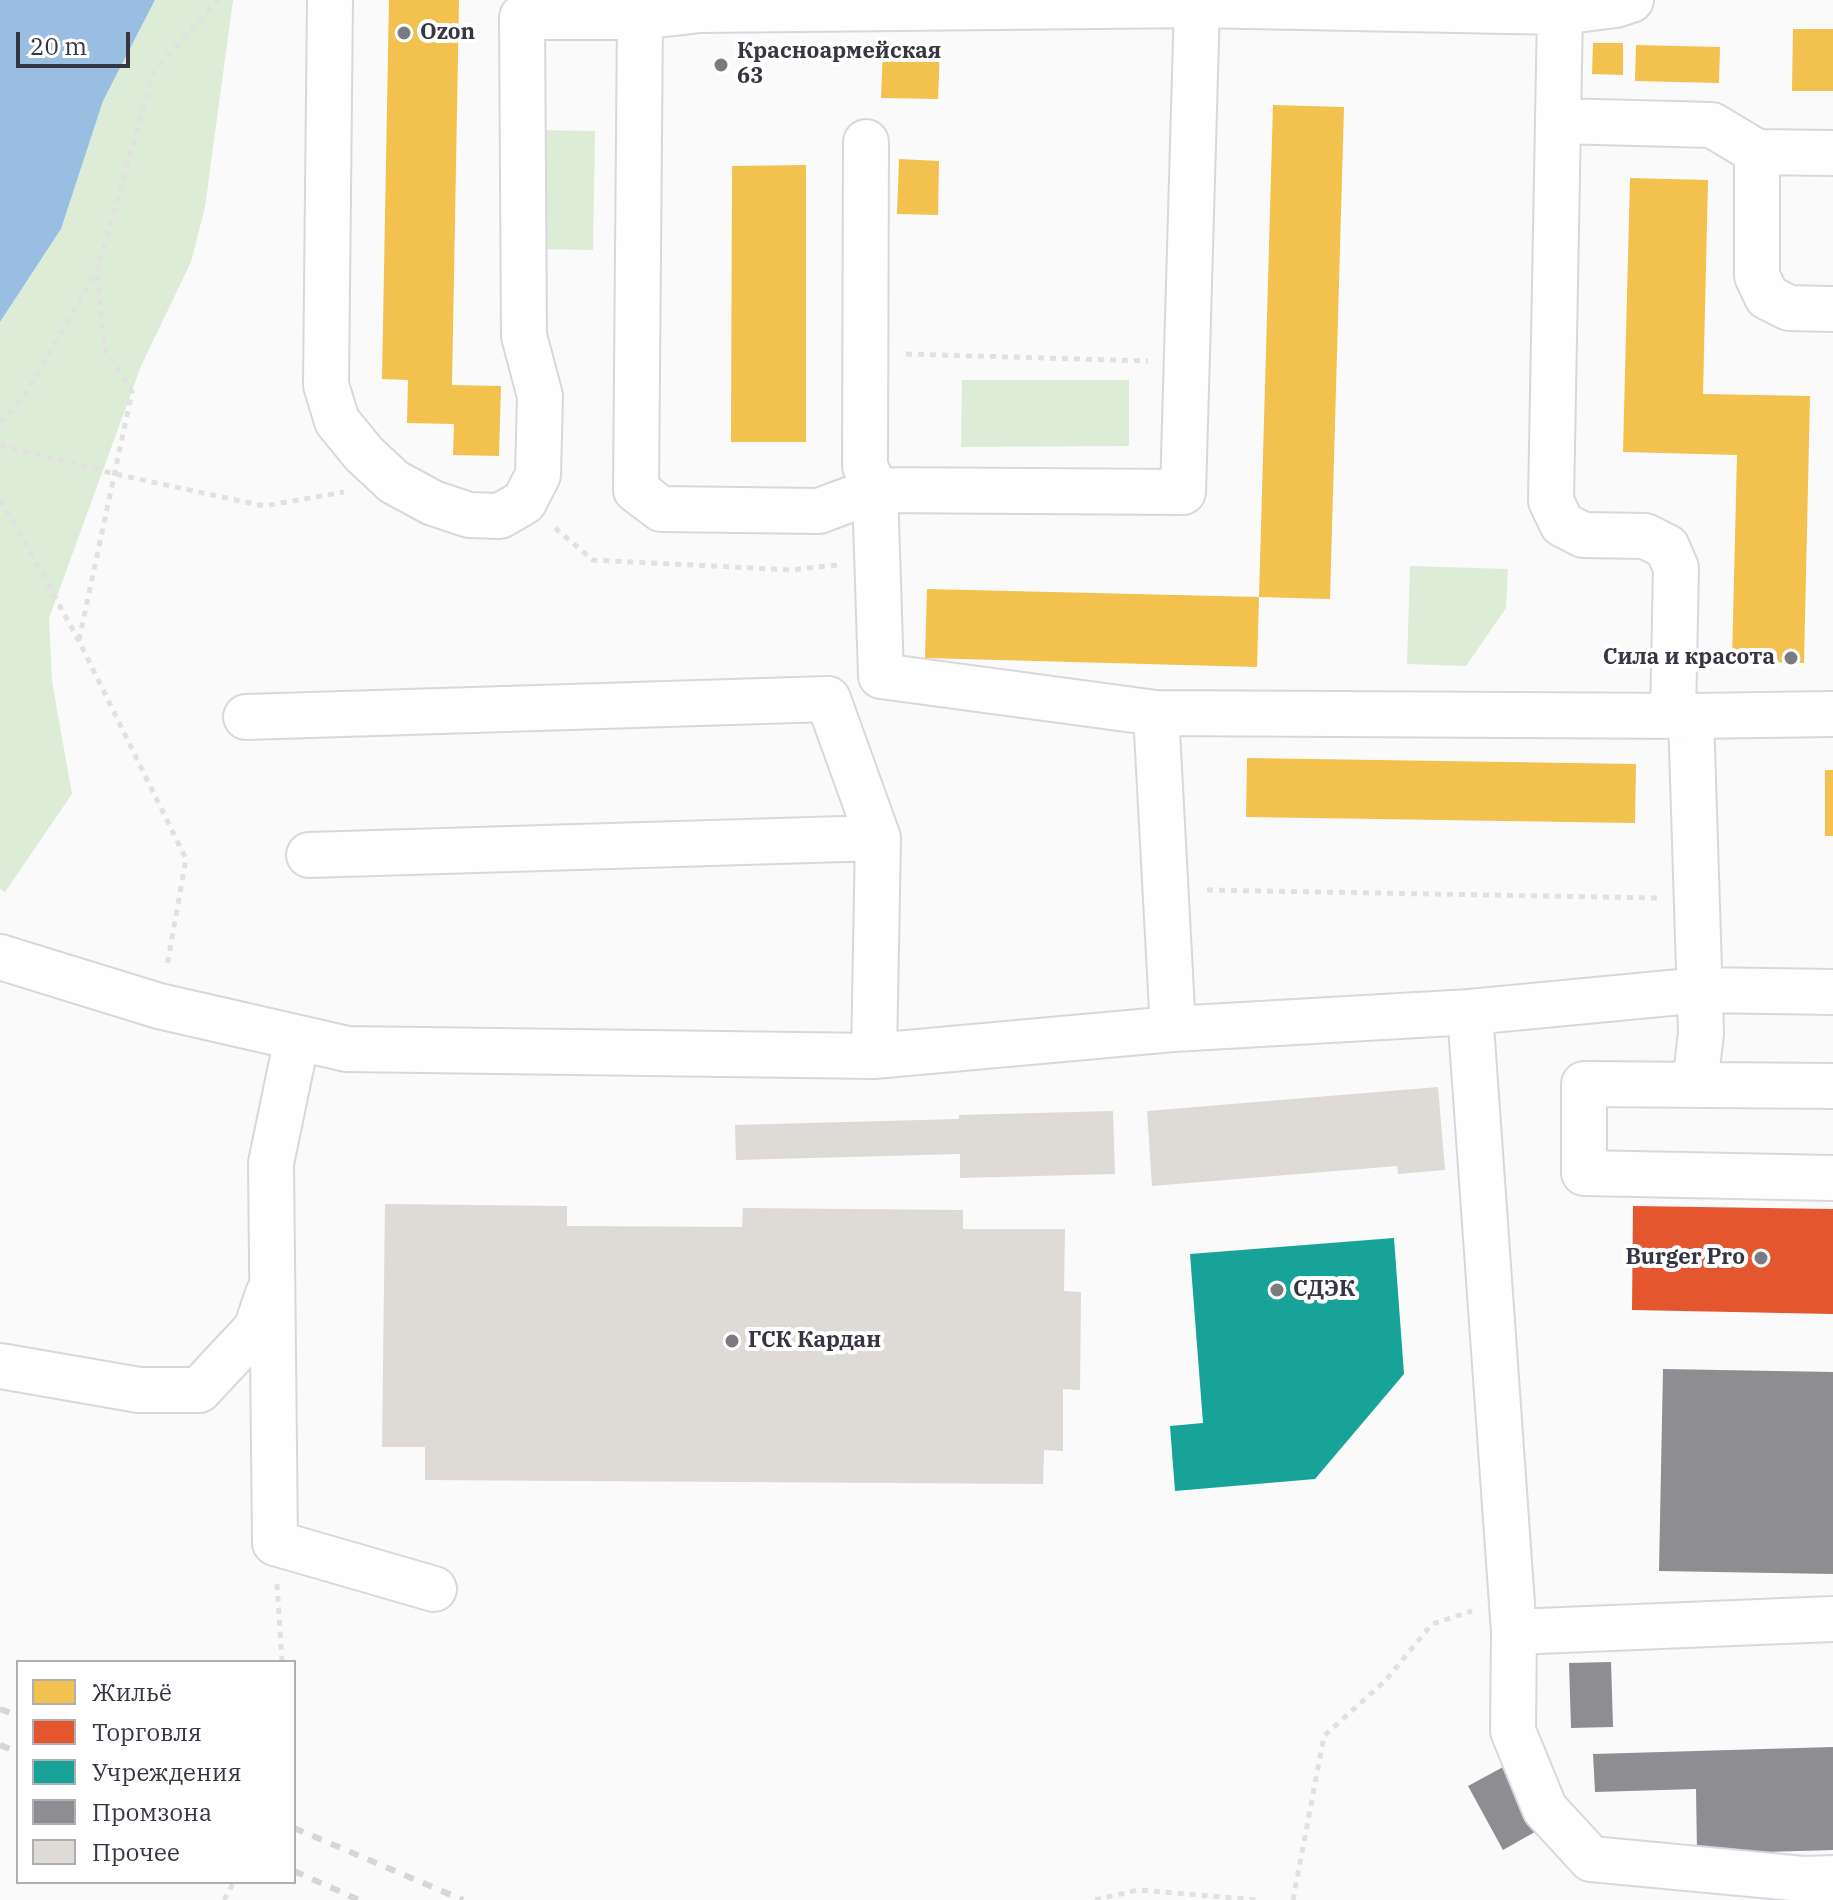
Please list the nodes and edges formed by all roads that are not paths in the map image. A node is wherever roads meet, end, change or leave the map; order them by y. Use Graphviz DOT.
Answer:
graph roads {
  1 [pos="330,0"];
  2 [pos="1631,0"];
  3 [pos="995,4"];
  4 [pos="700,5"];
  5 [pos="1197,5"];
  6 [pos="1560,12"];
  7 [pos="640,17"];
  8 [pos="1558,121"];
  9 [pos="866,142"];
  10 [pos="1757,152"];
  11 [pos="1833,153"];
  12 [pos="1833,309"];
  13 [pos="875,490"];
  14 [pos="1156,713"];
  15 [pos="1833,714"];
  16 [pos="1682,716"];
  17 [pos="246,717"];
  18 [pos="878,838"];
  19 [pos="309,855"];
  20 [pos="0,957"];
  21 [pos="1701,990"];
  22 [pos="1833,992"];
  23 [pos="1470,1012"];
  24 [pos="1173,1029"];
  25 [pos="297,1038"];
  26 [pos="874,1056"];
  27 [pos="1695,1085"];
  28 [pos="1833,1086"];
  29 [pos="1833,1178"];
  30 [pos="272,1280"];
  31 [pos="0,1366"];
  32 [pos="434,1589"];
  33 [pos="1513,1615"];
  34 [pos="1833,1619"];
  35 [pos="1833,1878"];
  1 -- 7 [label="street"];
  2 -- 6 [label="street"];
  3 -- 4 [label="street"];
  3 -- 5 [label="street"];
  4 -- 7 [label="street"];
  5 -- 6 [label="street"];
  5 -- 13 [label="street"];
  6 -- 8 [label="street"];
  7 -- 13 [label="street"];
  8 -- 10 [label="street"];
  8 -- 16 [label="street"];
  9 -- 13 [label="street"];
  10 -- 11 [label="street"];
  10 -- 12 [label="street"];
  13 -- 14 [label="street"];
  14 -- 16 [label="street"];
  14 -- 24 [label="street"];
  15 -- 16 [label="street"];
  16 -- 21 [label="street"];
  17 -- 18 [label="street"];
  18 -- 19 [label="street"];
  18 -- 26 [label="street"];
  20 -- 25 [label="street"];
  21 -- 22 [label="street"];
  21 -- 23 [label="street"];
  21 -- 27 [label="street"];
  23 -- 24 [label="street"];
  23 -- 33 [label="street"];
  24 -- 26 [label="street"];
  25 -- 26 [label="street"];
  25 -- 30 [label="street"];
  27 -- 28 [label="street"];
  27 -- 29 [label="street"];
  30 -- 31 [label="street"];
  30 -- 32 [label="street"];
  33 -- 34 [label="street"];
  33 -- 35 [label="street"];
}
